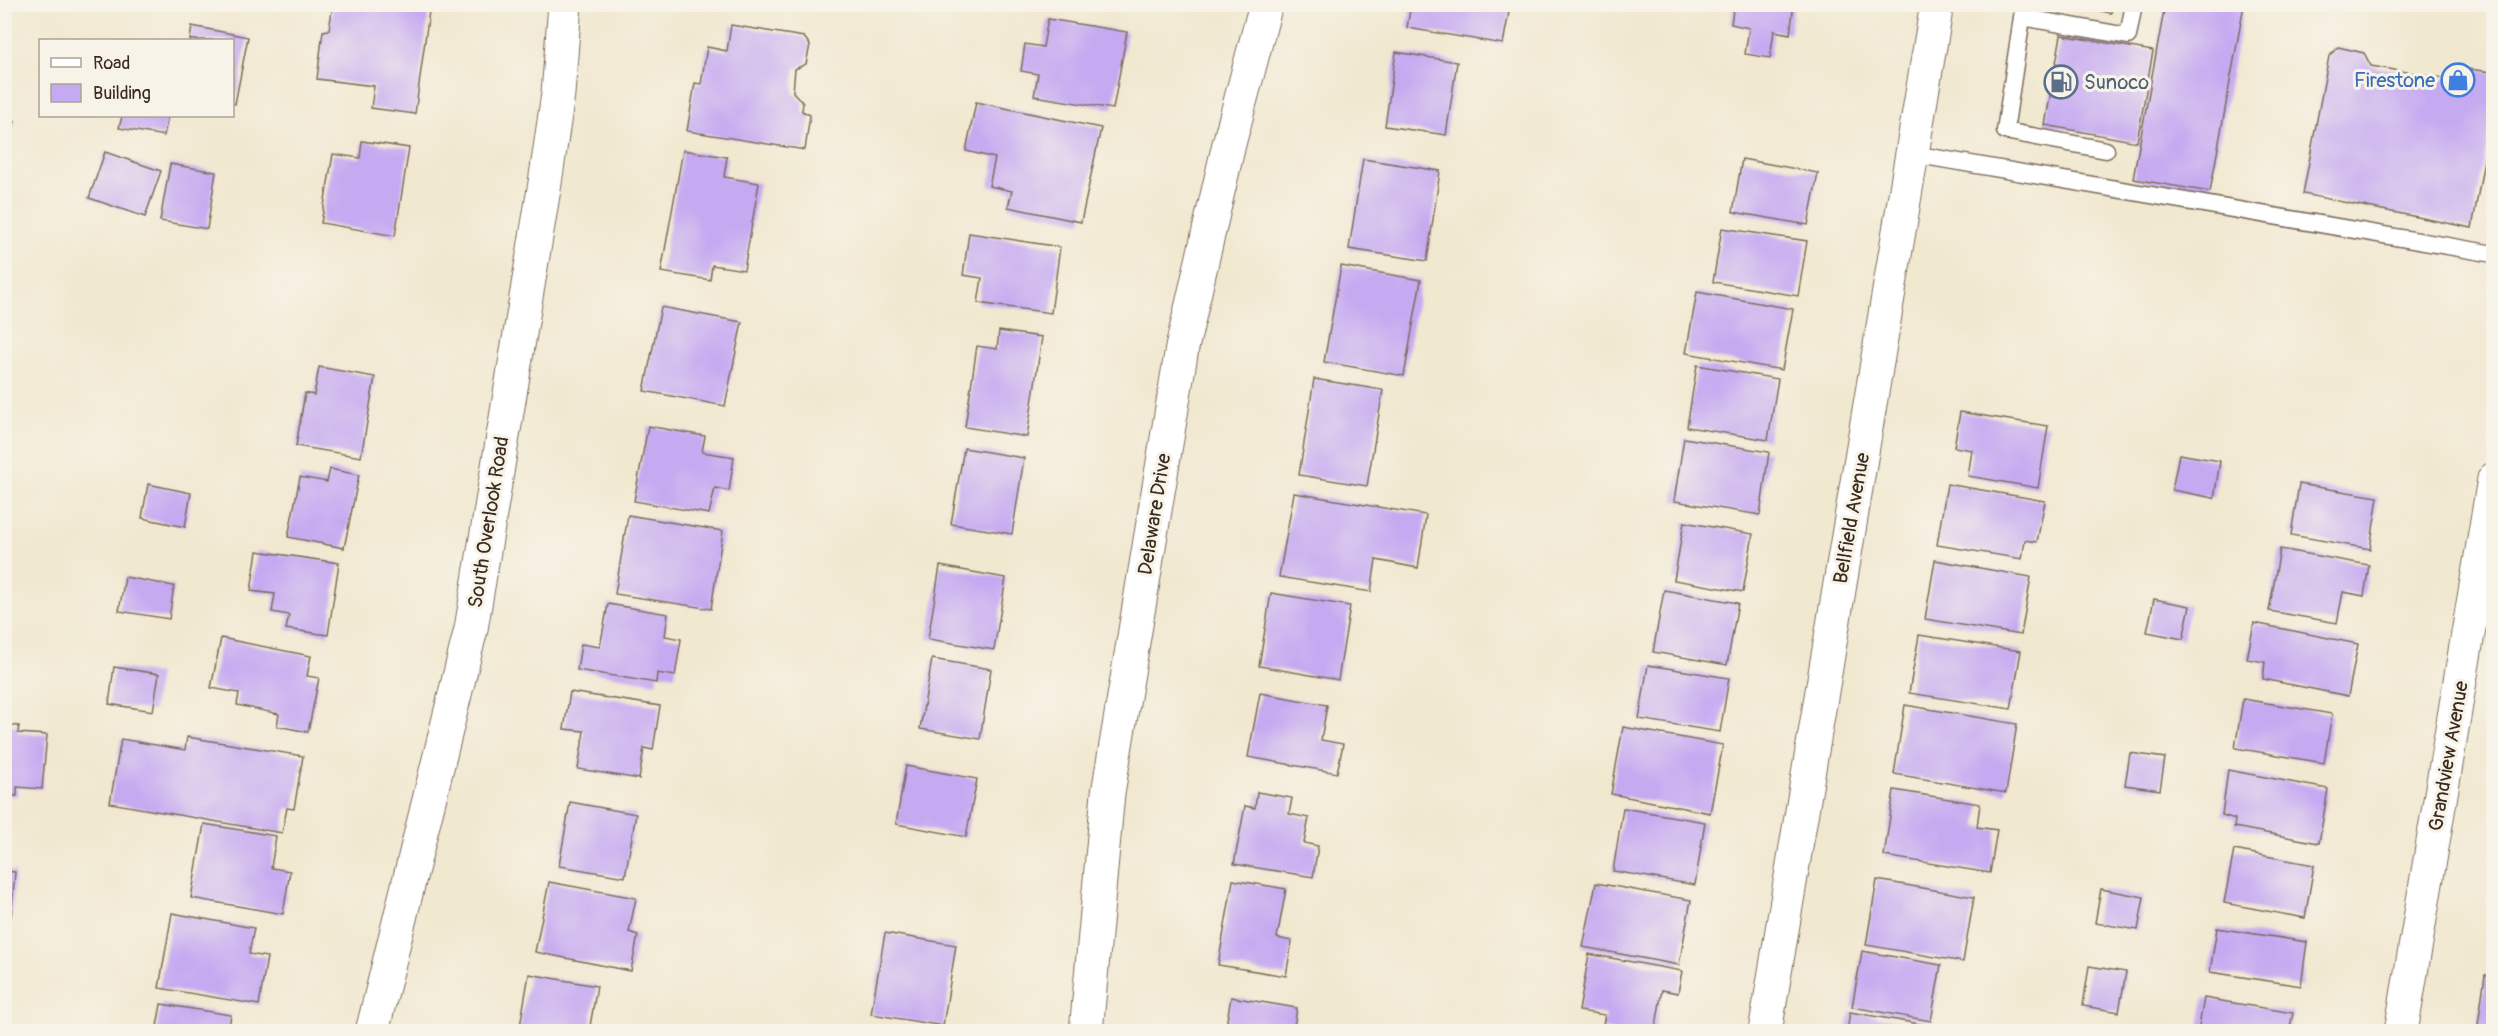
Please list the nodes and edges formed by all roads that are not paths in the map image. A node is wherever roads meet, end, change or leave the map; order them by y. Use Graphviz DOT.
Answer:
graph roads {
  1 [pos="565,4"];
  2 [pos="1266,4"];
  3 [pos="1937,4"];
  4 [pos="2134,4"];
  5 [pos="2023,10"];
  6 [pos="2106,150"];
  7 [pos="1913,154"];
  8 [pos="2493,254"];
  9 [pos="2493,479"];
  10 [pos="372,1032"];
  11 [pos="1086,1032"];
  12 [pos="1765,1032"];
  13 [pos="2401,1032"];
  1 -- 10 [label="street, South Overlook Road"];
  2 -- 11 [label="street, Delaware Drive"];
  3 -- 7 [label="street, Bellfield Avenue"];
  4 -- 5 [label="lane"];
  5 -- 6 [label="lane"];
  7 -- 8 [label="lane"];
  7 -- 12 [label="street, Bellfield Avenue"];
  9 -- 13 [label="street, Grandview Avenue"];
}
